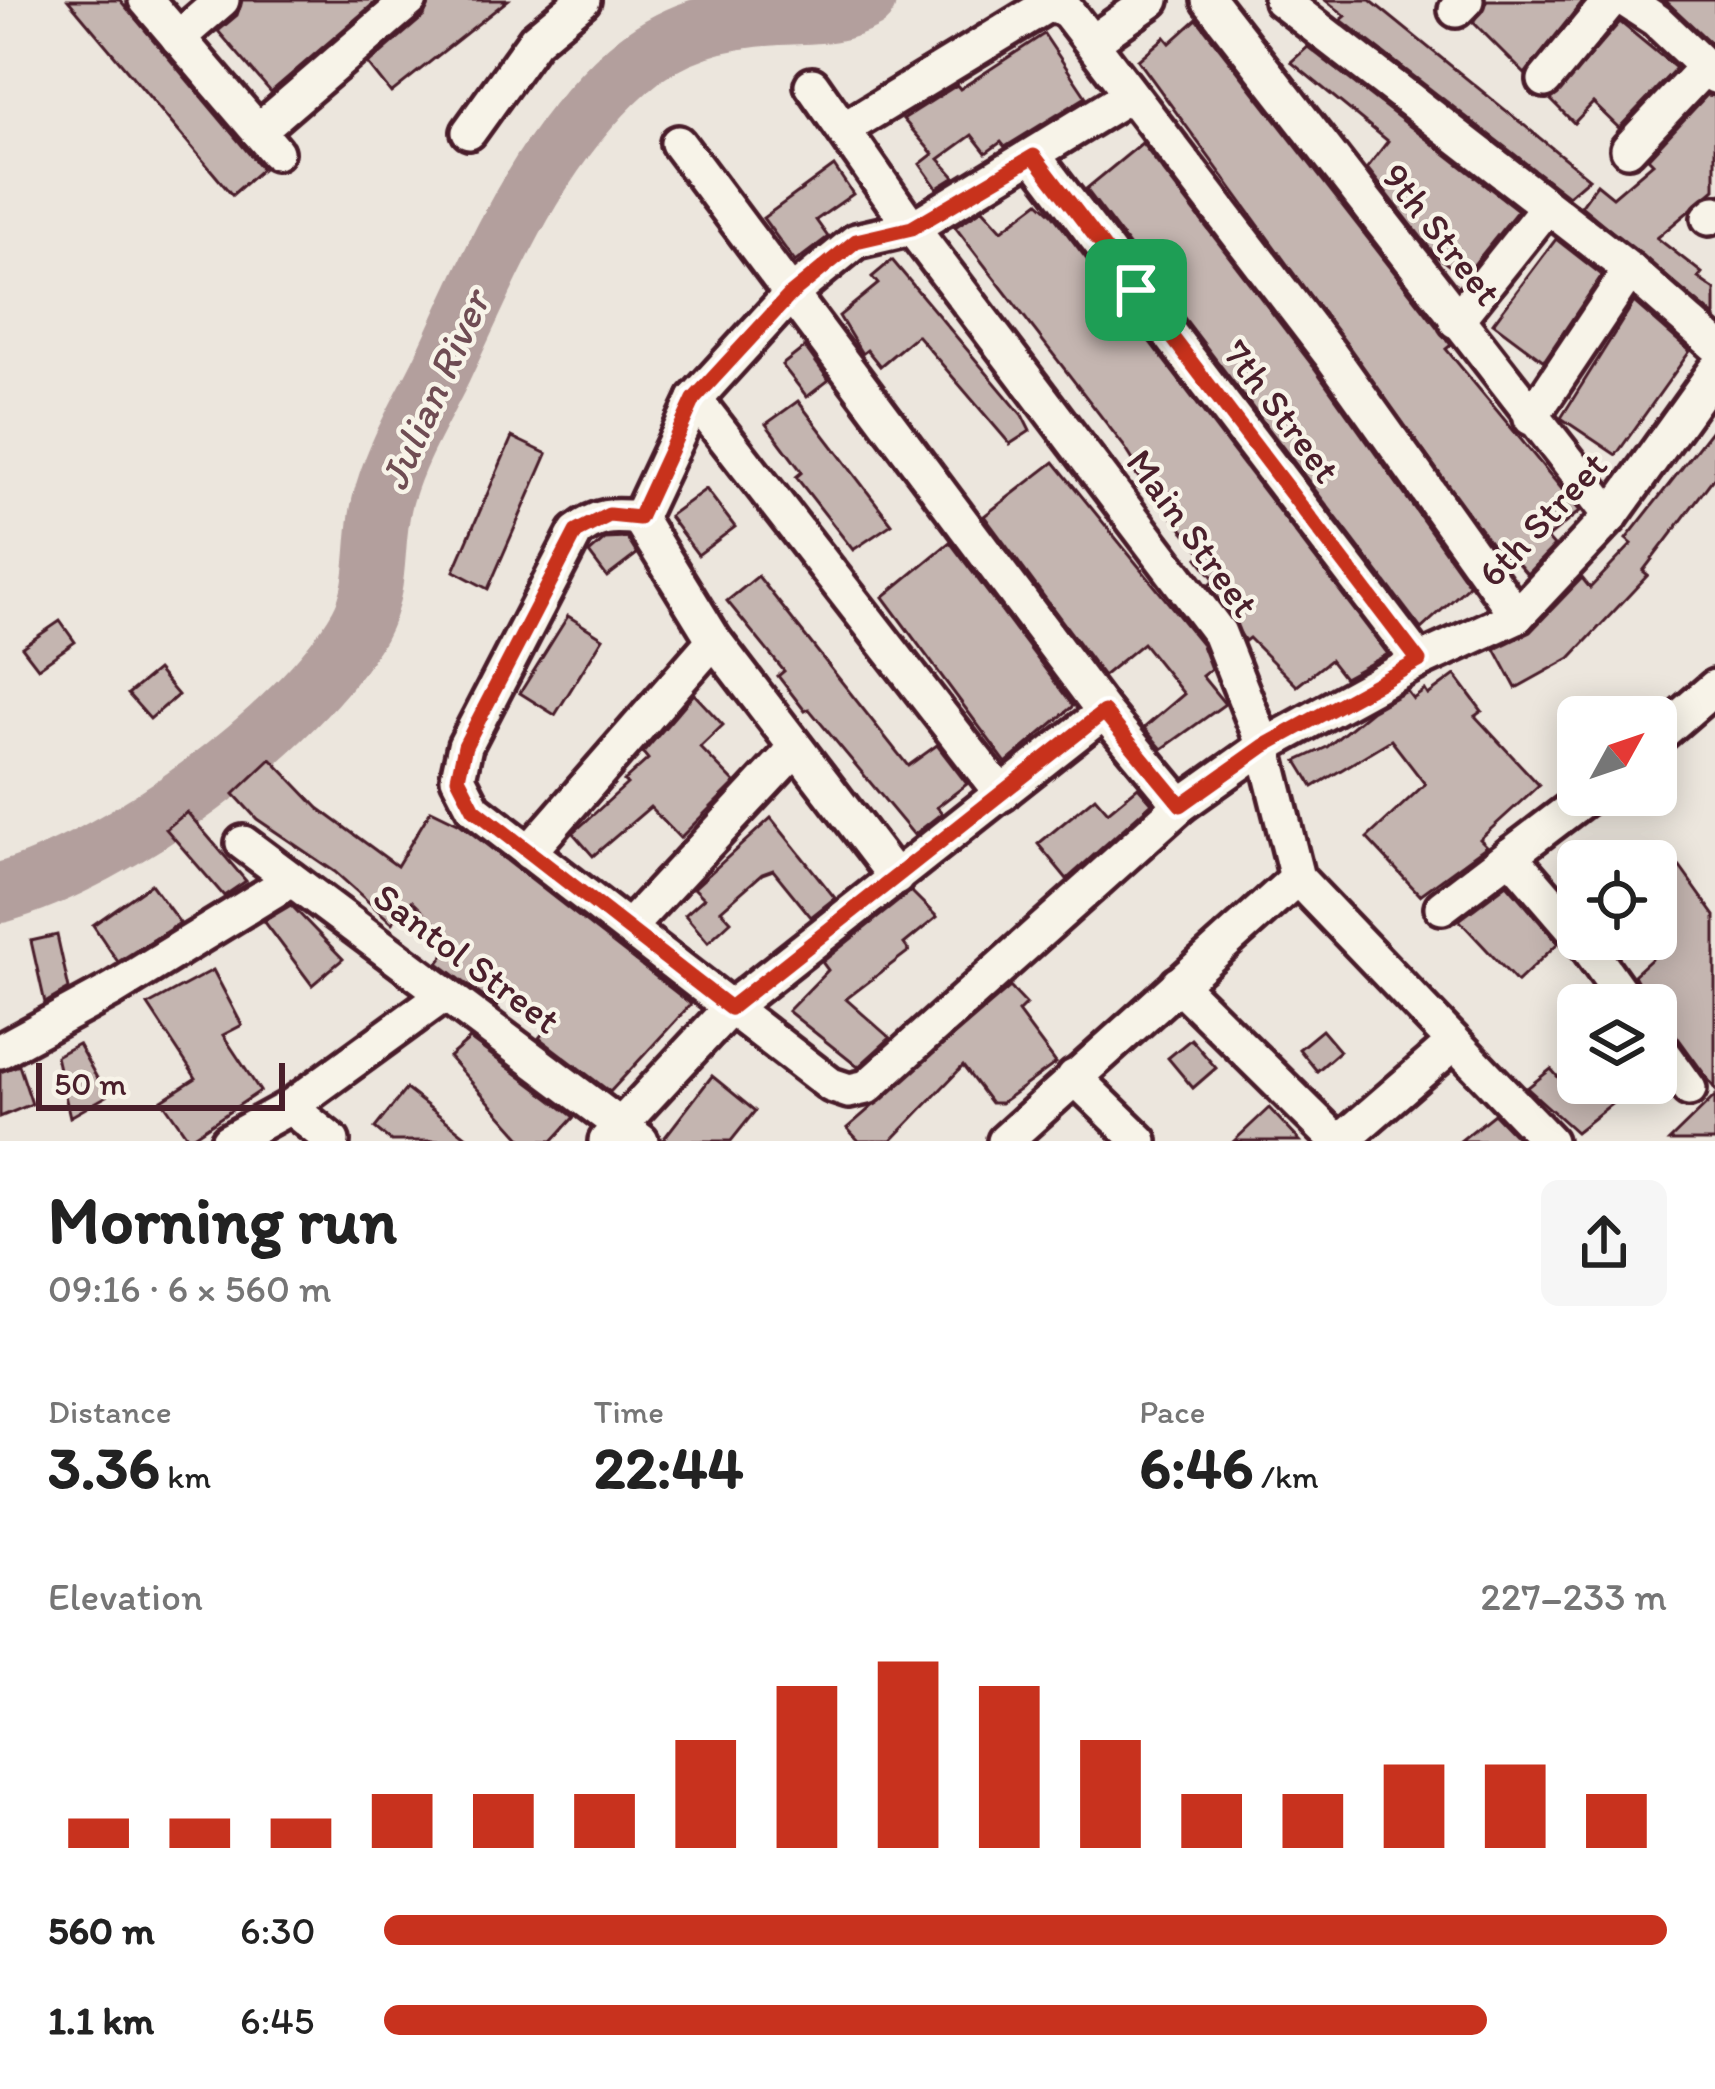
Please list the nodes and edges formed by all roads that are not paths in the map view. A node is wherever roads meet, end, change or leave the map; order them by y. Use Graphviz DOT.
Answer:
graph roads {
  1 [pos="146,0"];
  2 [pos="222,0"];
  3 [pos="410,0"];
  4 [pos="583,0"];
  5 [pos="1152,0"];
  6 [pos="1209,0"];
  7 [pos="1611,0"];
  8 [pos="1625,0"];
  9 [pos="1292,9"];
  10 [pos="178,38"];
  11 [pos="1092,42"];
  12 [pos="1250,53"];
  13 [pos="1710,72"];
  14 [pos="1545,80"];
  15 [pos="812,85"];
  16 [pos="1130,94"];
  17 [pos="844,129"];
  18 [pos="469,132"];
  19 [pos="678,143"];
  20 [pos="1628,149"];
  21 [pos="1034,156"];
  22 [pos="1546,207"];
  23 [pos="912,228"];
  24 [pos="1630,270"];
  25 [pos="790,295"];
  26 [pos="1456,321"];
  27 [pos="1715,345"];
  28 [pos="1715,371"];
  29 [pos="694,399"];
  30 [pos="1531,418"];
  31 [pos="1611,516"];
  32 [pos="639,518"];
  33 [pos="1517,616"];
  34 [pos="714,640"];
  35 [pos="1419,661"];
  36 [pos="1713,693"];
  37 [pos="1104,712"];
  38 [pos="1677,721"];
  39 [pos="1264,746"];
  40 [pos="795,749"];
  41 [pos="1002,794"];
  42 [pos="1181,805"];
  43 [pos="1561,816"];
  44 [pos="243,843"];
  45 [pos="529,852"];
  46 [pos="1510,855"];
  47 [pos="896,878"];
  48 [pos="1297,878"];
  49 [pos="291,880"];
  50 [pos="1442,907"];
  51 [pos="1557,909"];
  52 [pos="629,927"];
  53 [pos="1178,985"];
  54 [pos="445,994"];
  55 [pos="730,1008"];
  56 [pos="1454,1042"];
  57 [pos="0,1051"];
  58 [pos="1677,1072"];
  59 [pos="1074,1077"];
  60 [pos="1689,1089"];
  61 [pos="290,1107"];
  62 [pos="623,1136"];
  63 [pos="229,1141"];
  64 [pos="332,1141"];
  65 [pos="1005,1141"];
  66 [pos="1140,1141"];
  67 [pos="1339,1141"];
  68 [pos="1549,1141"];
  1 -- 10 [label="street"];
  2 -- 10 [label="street"];
  3 -- 10 [label="street"];
  4 -- 18 [label="street"];
  5 -- 11 [label="street"];
  6 -- 12 [label="street, 9th Street"];
  7 -- 14 [label="street"];
  8 -- 13 [label="street"];
  9 -- 12 [label="street"];
  9 -- 22 [label="street"];
  11 -- 16 [label="street"];
  11 -- 17 [label="street"];
  12 -- 26 [label="street, 9th Street"];
  13 -- 20 [label="street"];
  15 -- 17 [label="street, Main Street"];
  16 -- 21 [label="street"];
  16 -- 33 [label="street"];
  17 -- 23 [label="street, Main Street"];
  19 -- 25 [label="street"];
  21 -- 23 [label="street"];
  21 -- 35 [label="street, 7th Street"];
  22 -- 24 [label="street"];
  22 -- 26 [label="street"];
  23 -- 25 [label="street"];
  23 -- 39 [label="street, Main Street"];
  24 -- 27 [label="street"];
  24 -- 30 [label="street"];
  25 -- 29 [label="street"];
  25 -- 37 [label="street"];
  26 -- 30 [label="street, 9th Street"];
  28 -- 31 [label="street, 6th Street"];
  29 -- 32 [label="street"];
  29 -- 41 [label="street"];
  30 -- 31 [label="street, 9th Street"];
  31 -- 33 [label="street, 6th Street"];
  32 -- 34 [label="street"];
  32 -- 45 [label="street, 6th Street"];
  33 -- 35 [label="street, 6th Street"];
  34 -- 40 [label="street"];
  34 -- 45 [label="street"];
  35 -- 39 [label="street, 6th Street"];
  36 -- 38 [label="street"];
  37 -- 41 [label="street"];
  37 -- 42 [label="street"];
  39 -- 42 [label="street, 6th Street"];
  39 -- 48 [label="street, Main Street"];
  40 -- 47 [label="street"];
  40 -- 52 [label="street"];
  41 -- 47 [label="street"];
  42 -- 55 [label="street, 6th Street"];
  43 -- 46 [label="street"];
  44 -- 49 [label="street, Santol Street"];
  45 -- 52 [label="street, 6th Street"];
  46 -- 50 [label="street"];
  46 -- 51 [label="street"];
  47 -- 55 [label="street"];
  48 -- 53 [label="street"];
  48 -- 56 [label="street, Main Street"];
  49 -- 54 [label="street, Santol Street"];
  49 -- 57 [label="street"];
  52 -- 55 [label="street, 6th Street"];
  53 -- 59 [label="street"];
  53 -- 67 [label="street"];
  54 -- 61 [label="street"];
  54 -- 62 [label="street, Santol Street"];
  55 -- 62 [label="street"];
  56 -- 67 [label="street"];
  56 -- 68 [label="street, Main Street"];
  58 -- 60 [label="street"];
  59 -- 65 [label="street"];
  59 -- 66 [label="street"];
  61 -- 63 [label="street"];
  61 -- 64 [label="street"];
}
